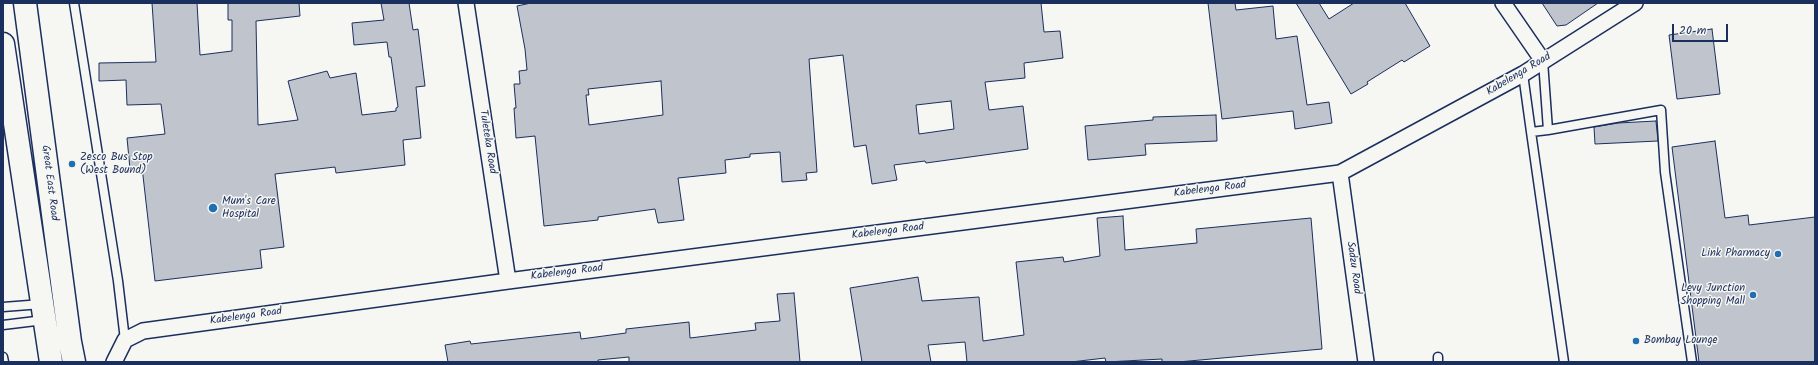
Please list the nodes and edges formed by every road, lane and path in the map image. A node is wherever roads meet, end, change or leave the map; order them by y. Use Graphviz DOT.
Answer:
graph roads {
  1 [pos="25,3"];
  2 [pos="74,3"];
  3 [pos="466,3"];
  4 [pos="1503,3"];
  5 [pos="1635,3"];
  6 [pos="3,44"];
  7 [pos="1543,61"];
  8 [pos="1523,74"];
  9 [pos="1548,130"];
  10 [pos="1531,132"];
  11 [pos="1340,173"];
  12 [pos="508,281"];
  13 [pos="3,307"];
  14 [pos="44,312"];
  15 [pos="3,325"];
  16 [pos="125,340"];
  17 [pos="3,358"];
  18 [pos="4,362"];
  19 [pos="51,362"];
  20 [pos="74,362"];
  21 [pos="114,362"];
  22 [pos="1366,362"];
  23 [pos="1564,362"];
  24 [pos="1692,362"];
  1 -- 20 [label="main road, Great East Road"];
  2 -- 16 [label="lane"];
  3 -- 12 [label="street, Tuleteka Road"];
  4 -- 7 [label="street"];
  5 -- 7 [label="street, Kabelenga Road"];
  6 -- 14 [label="main road, Great East Road"];
  7 -- 8 [label="street, Kabelenga Road"];
  7 -- 9 [label="lane"];
  8 -- 10 [label="lane"];
  8 -- 11 [label="street, Kabelenga Road"];
  9 -- 10 [label="lane"];
  9 -- 24 [label="lane"];
  10 -- 23 [label="lane"];
  11 -- 12 [label="street, Kabelenga Road"];
  11 -- 22 [label="street, Sadzu Road"];
  12 -- 16 [label="street, Kabelenga Road"];
  13 -- 14 [label="lane"];
  14 -- 15 [label="lane"];
  14 -- 19 [label="main road, Great East Road"];
  16 -- 21 [label="street"];
  17 -- 18 [label="lane"];
}
